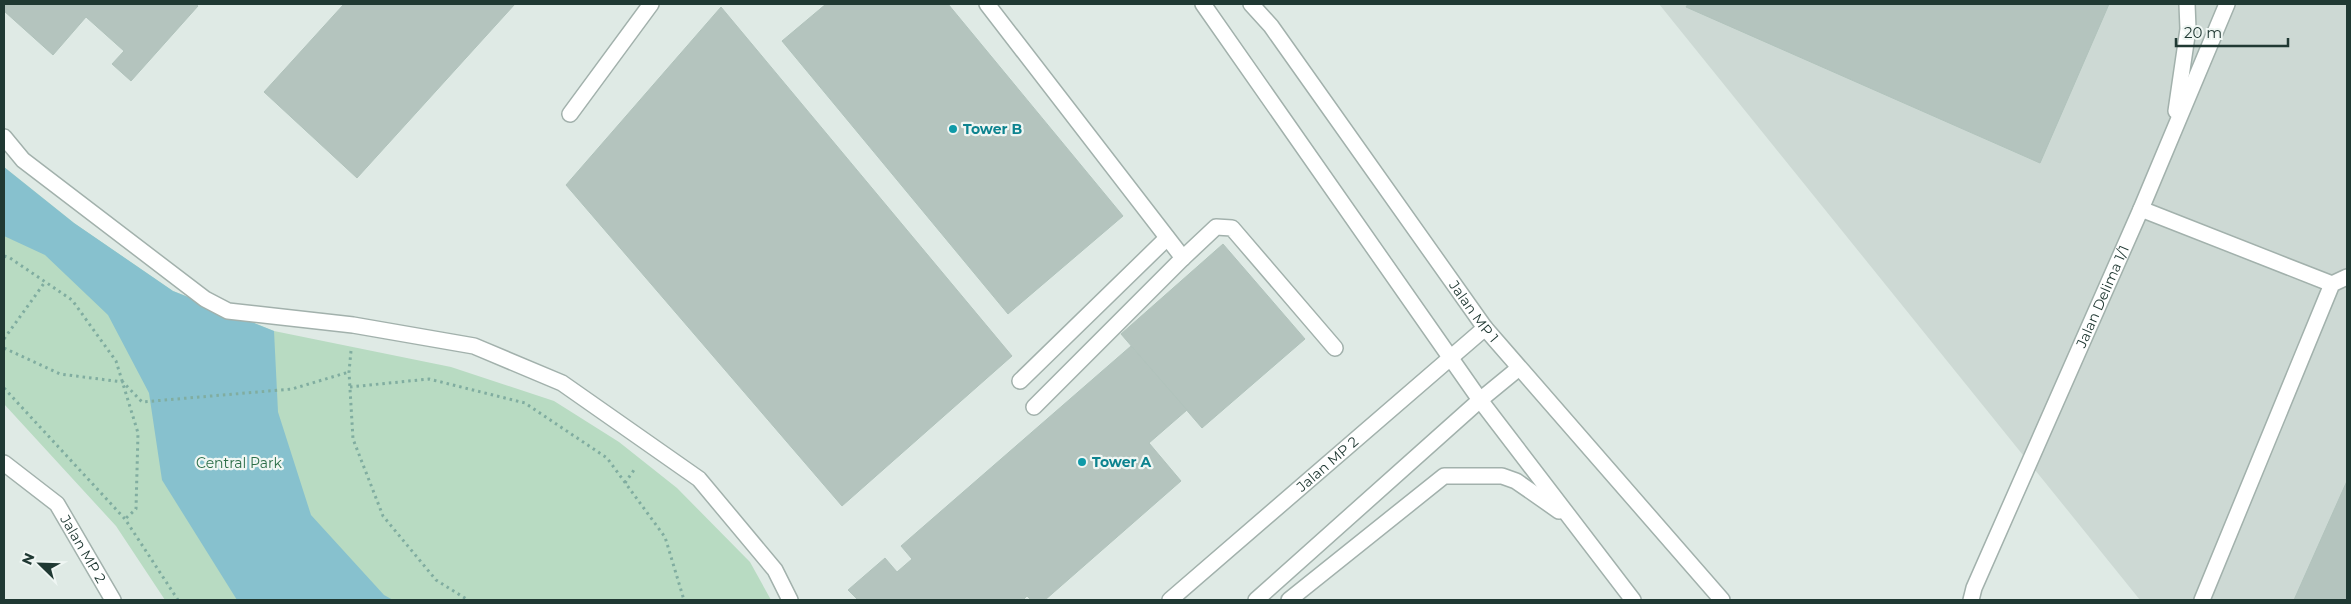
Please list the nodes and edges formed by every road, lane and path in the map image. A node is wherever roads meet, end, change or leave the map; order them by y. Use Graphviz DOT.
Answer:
graph roads {
  1 [pos="651,4"];
  2 [pos="987,4"];
  3 [pos="1204,4"];
  4 [pos="1251,4"];
  5 [pos="2187,4"];
  6 [pos="2228,4"];
  7 [pos="570,114"];
  8 [pos="2173,133"];
  9 [pos="4,137"];
  10 [pos="2141,209"];
  11 [pos="1167,238"];
  12 [pos="4,256"];
  13 [pos="1182,258"];
  14 [pos="2347,277"];
  15 [pos="45,282"];
  16 [pos="2332,284"];
  17 [pos="353,325"];
  18 [pos="1485,328"];
  19 [pos="4,338"];
  20 [pos="4,348"];
  21 [pos="1335,348"];
  22 [pos="1451,357"];
  23 [pos="1519,368"];
  24 [pos="349,372"];
  25 [pos="1020,381"];
  26 [pos="123,382"];
  27 [pos="350,387"];
  28 [pos="4,388"];
  29 [pos="1480,400"];
  30 [pos="1034,408"];
  31 [pos="4,463"];
  32 [pos="125,519"];
  33 [pos="1571,519"];
  34 [pos="1970,596"];
  35 [pos="113,600"];
  36 [pos="178,600"];
  37 [pos="468,600"];
  38 [pos="684,600"];
  39 [pos="790,600"];
  40 [pos="1170,600"];
  41 [pos="1256,600"];
  42 [pos="1289,600"];
  43 [pos="1633,600"];
  44 [pos="1722,600"];
  45 [pos="2202,600"];
  1 -- 7 [label="street"];
  2 -- 11 [label="street"];
  3 -- 22 [label="street"];
  4 -- 18 [label="street, Jalan MP 1"];
  5 -- 8 [label="street"];
  6 -- 8 [label="street, Jalan Delima 1/1"];
  8 -- 10 [label="street, Jalan Delima 1/1"];
  9 -- 17 [label="street"];
  10 -- 16 [label="street"];
  10 -- 34 [label="street, Jalan Delima 1/1"];
  11 -- 13 [label="street"];
  11 -- 25 [label="street"];
  12 -- 15 [label="path"];
  13 -- 21 [label="street"];
  13 -- 30 [label="street"];
  14 -- 16 [label="street"];
  15 -- 19 [label="path"];
  15 -- 26 [label="path"];
  16 -- 45 [label="street"];
  17 -- 24 [label="path"];
  17 -- 39 [label="street"];
  18 -- 22 [label="street, Jalan MP 2"];
  18 -- 23 [label="street, Jalan MP 1"];
  20 -- 26 [label="path"];
  22 -- 29 [label="street"];
  22 -- 40 [label="street, Jalan MP 2"];
  23 -- 29 [label="street"];
  23 -- 44 [label="street, Jalan MP 1"];
  24 -- 26 [label="path"];
  24 -- 27 [label="path"];
  26 -- 32 [label="path"];
  27 -- 37 [label="path"];
  27 -- 38 [label="path"];
  28 -- 32 [label="path"];
  29 -- 33 [label="street"];
  29 -- 41 [label="street"];
  31 -- 35 [label="street, Jalan MP 2"];
  32 -- 36 [label="path"];
  33 -- 42 [label="street"];
  33 -- 43 [label="street"];
}
